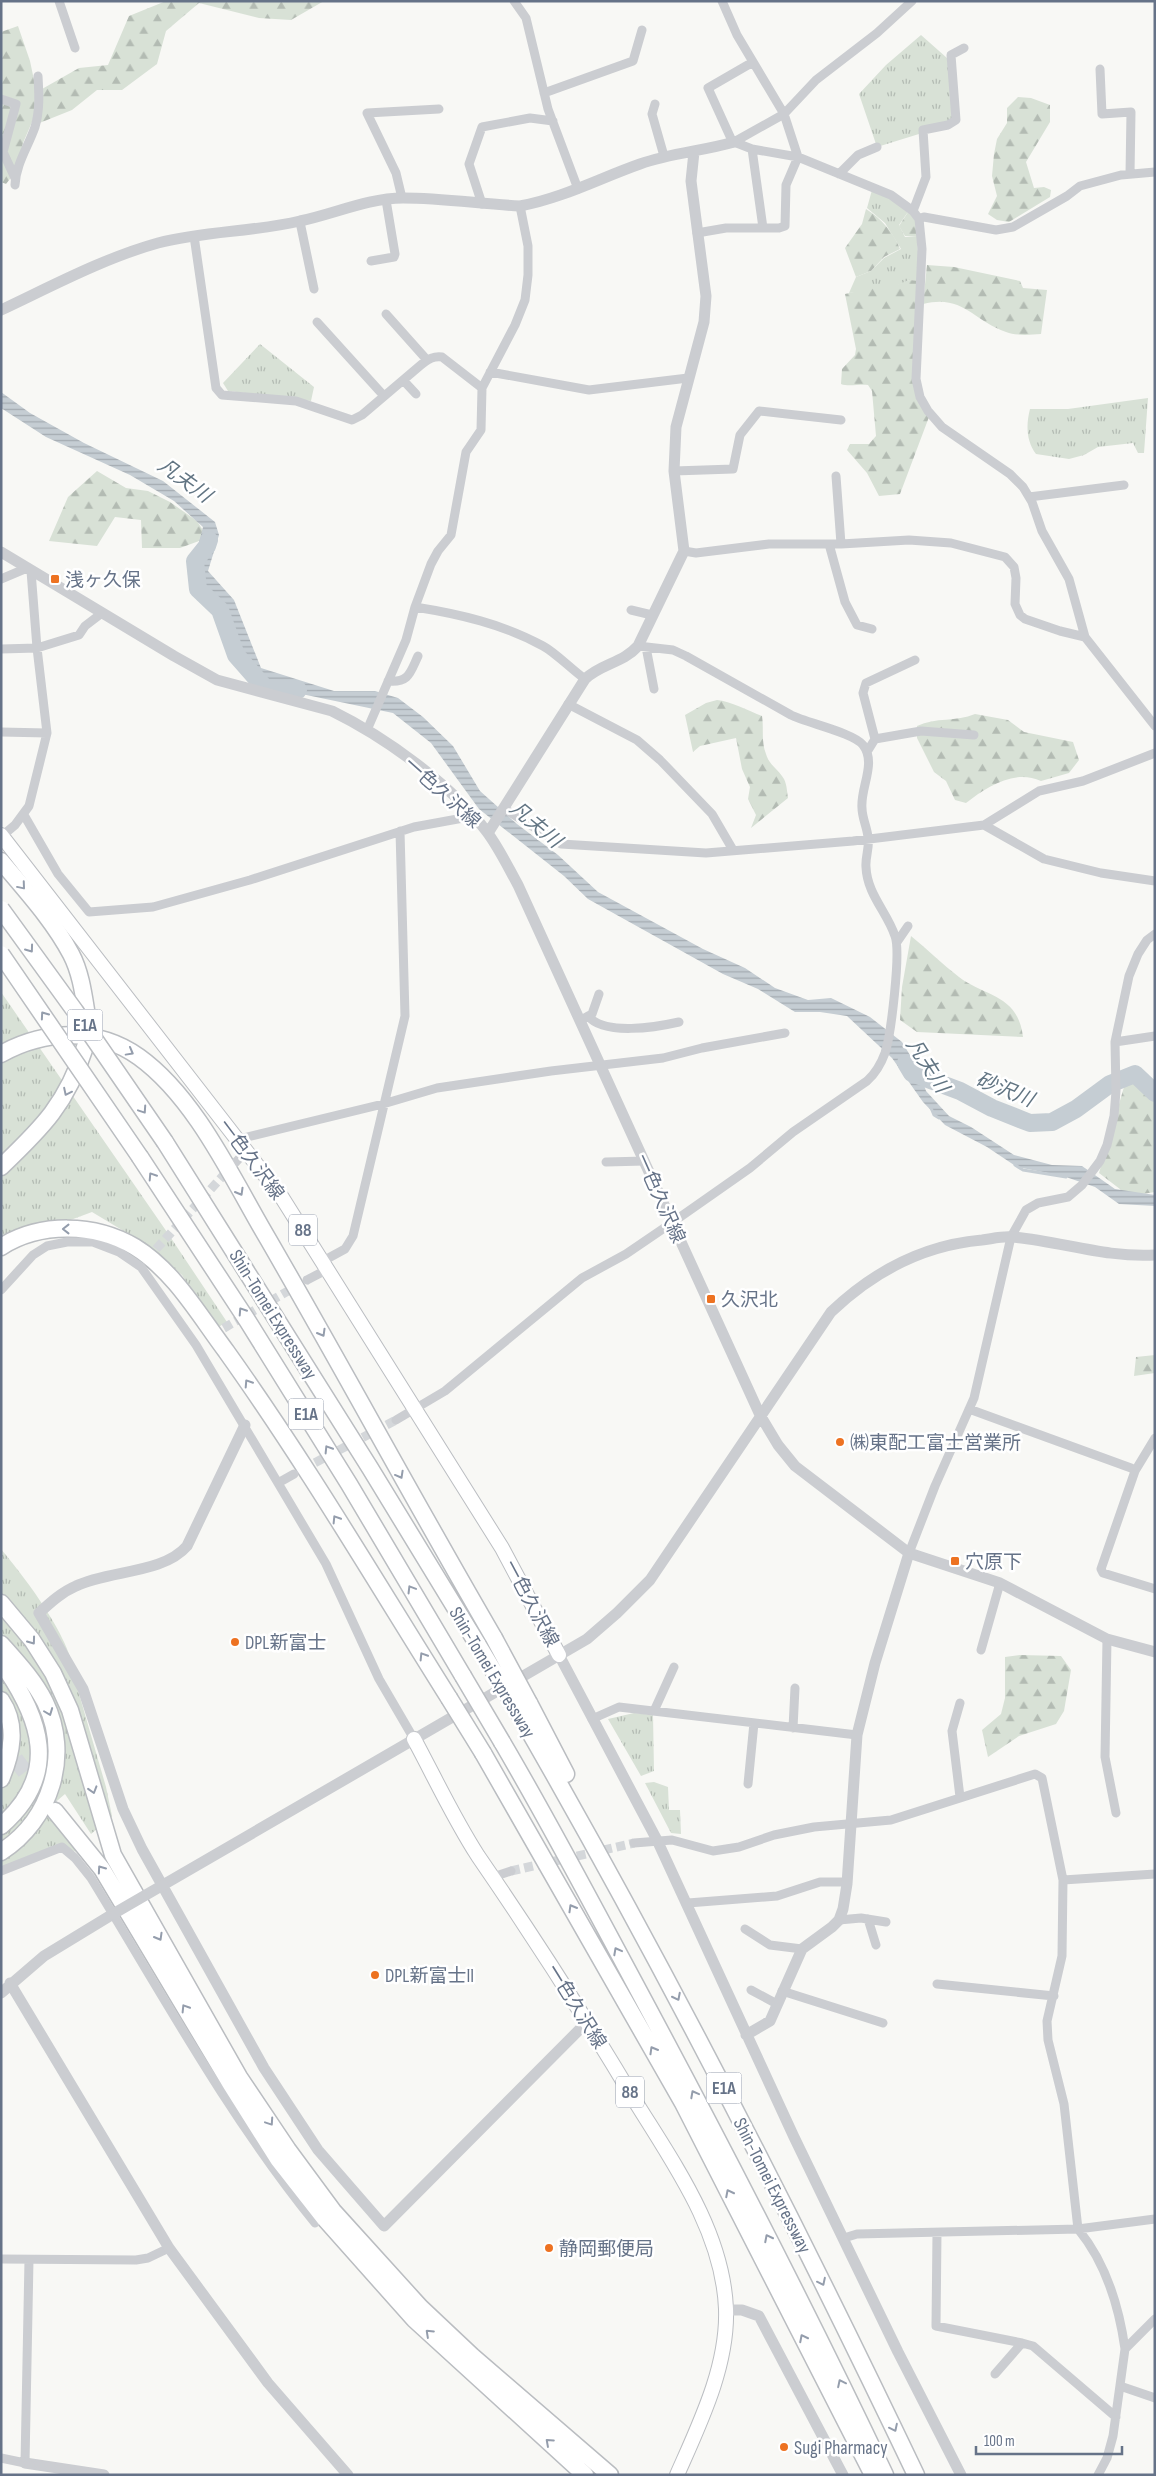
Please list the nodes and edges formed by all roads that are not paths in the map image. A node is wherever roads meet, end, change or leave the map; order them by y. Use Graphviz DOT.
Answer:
graph roads {
  1 [pos="59,1"];
  2 [pos="514,1"];
  3 [pos="722,1"];
  4 [pos="912,1"];
  5 [pos="642,30"];
  6 [pos="75,48"];
  7 [pos="964,48"];
  8 [pos="753,62"];
  9 [pos="1100,69"];
  10 [pos="38,76"];
  11 [pos="544,93"];
  12 [pos="1,99"];
  13 [pos="655,104"];
  14 [pos="439,109"];
  15 [pos="784,114"];
  16 [pos="553,120"];
  17 [pos="5,135"];
  18 [pos="733,142"];
  19 [pos="877,147"];
  20 [pos="752,149"];
  21 [pos="694,152"];
  22 [pos="664,156"];
  23 [pos="798,157"];
  24 [pos="1155,172"];
  25 [pos="839,174"];
  26 [pos="1130,174"];
  27 [pos="578,189"];
  28 [pos="402,198"];
  29 [pos="386,200"];
  30 [pos="482,204"];
  31 [pos="520,206"];
  32 [pos="913,210"];
  33 [pos="919,219"];
  34 [pos="300,222"];
  35 [pos="763,228"];
  36 [pos="697,233"];
  37 [pos="194,236"];
  38 [pos="371,261"];
  39 [pos="314,289"];
  40 [pos="1,310"];
  41 [pos="386,314"];
  42 [pos="317,322"];
  43 [pos="427,360"];
  44 [pos="490,372"];
  45 [pos="688,378"];
  46 [pos="403,380"];
  47 [pos="482,388"];
  48 [pos="416,394"];
  49 [pos="384,396"];
  50 [pos="841,420"];
  51 [pos="674,470"];
  52 [pos="836,476"];
  53 [pos="1124,485"];
  54 [pos="1029,497"];
  55 [pos="829,544"];
  56 [pos="841,544"];
  57 [pos="684,551"];
  58 [pos="1,552"];
  59 [pos="29,569"];
  60 [pos="1,578"];
  61 [pos="415,607"];
  62 [pos="631,610"];
  63 [pos="102,613"];
  64 [pos="652,615"];
  65 [pos="872,629"];
  66 [pos="1085,637"];
  67 [pos="642,647"];
  68 [pos="37,648"];
  69 [pos="1,649"];
  70 [pos="418,656"];
  71 [pos="915,660"];
  72 [pos="585,680"];
  73 [pos="387,684"];
  74 [pos="654,689"];
  75 [pos="568,704"];
  76 [pos="1151,715"];
  77 [pos="1155,726"];
  78 [pos="366,730"];
  79 [pos="1,732"];
  80 [pos="47,733"];
  81 [pos="974,736"];
  82 [pos="875,739"];
  83 [pos="867,752"];
  84 [pos="1155,753"];
  85 [pos="502,808"];
  86 [pos="24,815"];
  87 [pos="474,816"];
  88 [pos="984,825"];
  89 [pos="490,828"];
  90 [pos="400,831"];
  91 [pos="1,836"];
  92 [pos="869,839"];
  93 [pos="732,850"];
  94 [pos="1,861"];
  95 [pos="1155,881"];
  96 [pos="1,909"];
  97 [pos="908,926"];
  98 [pos="1155,934"];
  99 [pos="897,942"];
  100 [pos="1,954"];
  101 [pos="599,994"];
  102 [pos="584,1018"];
  103 [pos="88,1022"];
  104 [pos="680,1022"];
  105 [pos="785,1033"];
  106 [pos="1155,1036"];
  107 [pos="1115,1042"];
  108 [pos="85,1046"];
  109 [pos="1,1054"];
  110 [pos="602,1067"];
  111 [pos="383,1104"];
  112 [pos="243,1144"];
  113 [pos="645,1161"];
  114 [pos="606,1162"];
  115 [pos="235,1163"];
  116 [pos="1,1167"];
  117 [pos="673,1222"];
  118 [pos="1011,1237"];
  119 [pos="1,1247"];
  120 [pos="1155,1255"];
  121 [pos="326,1265"];
  122 [pos="307,1280"];
  123 [pos="1,1290"];
  124 [pos="969,1409"];
  125 [pos="415,1410"];
  126 [pos="760,1415"];
  127 [pos="396,1420"];
  128 [pos="245,1425"];
  129 [pos="1155,1438"];
  130 [pos="1135,1471"];
  131 [pos="294,1474"];
  132 [pos="278,1482"];
  133 [pos="909,1553"];
  134 [pos="1000,1583"];
  135 [pos="1155,1589"];
  136 [pos="1,1604"];
  137 [pos="1107,1638"];
  138 [pos="1,1644"];
  139 [pos="981,1650"];
  140 [pos="1155,1652"];
  141 [pos="559,1655"];
  142 [pos="1,1662"];
  143 [pos="674,1667"];
  144 [pos="1,1678"];
  145 [pos="795,1688"];
  146 [pos="1,1700"];
  147 [pos="960,1703"];
  148 [pos="523,1707"];
  149 [pos="654,1711"];
  150 [pos="592,1719"];
  151 [pos="754,1723"];
  152 [pos="793,1728"];
  153 [pos="857,1736"];
  154 [pos="414,1740"];
  155 [pos="1,1779"];
  156 [pos="748,1784"];
  157 [pos="960,1797"];
  158 [pos="55,1811"];
  159 [pos="1116,1813"];
  160 [pos="1,1814"];
  161 [pos="849,1825"];
  162 [pos="1,1826"];
  163 [pos="657,1840"];
  164 [pos="634,1843"];
  165 [pos="1,1852"];
  166 [pos="1,1871"];
  167 [pos="511,1871"];
  168 [pos="1155,1874"];
  169 [pos="493,1876"];
  170 [pos="1063,1880"];
  171 [pos="847,1882"];
  172 [pos="163,1885"];
  173 [pos="688,1904"];
  174 [pos="113,1914"];
  175 [pos="868,1919"];
  176 [pos="839,1920"];
  177 [pos="886,1922"];
  178 [pos="745,1929"];
  179 [pos="876,1945"];
  180 [pos="802,1949"];
  181 [pos="10,1983"];
  182 [pos="937,1984"];
  183 [pos="752,1990"];
  184 [pos="782,1991"];
  185 [pos="1,1993"];
  186 [pos="1054,1996"];
  187 [pos="777,2004"];
  188 [pos="587,2022"];
  189 [pos="883,2022"];
  190 [pos="746,2035"];
  191 [pos="1155,2219"];
  192 [pos="315,2223"];
  193 [pos="1078,2229"];
  194 [pos="937,2233"];
  195 [pos="844,2238"];
  196 [pos="169,2248"];
  197 [pos="1,2259"];
  198 [pos="29,2260"];
  199 [pos="726,2310"];
  200 [pos="1155,2319"];
  201 [pos="1022,2344"];
  202 [pos="1125,2349"];
  203 [pos="995,2374"];
  204 [pos="1120,2386"];
  205 [pos="1155,2398"];
  206 [pos="1116,2417"];
  207 [pos="1,2458"];
  208 [pos="25,2463"];
  209 [pos="58,2472"];
  210 [pos="348,2474"];
  211 [pos="104,2475"];
  212 [pos="586,2475"];
  213 [pos="610,2475"];
  214 [pos="677,2475"];
  215 [pos="843,2475"];
  216 [pos="873,2475"];
  217 [pos="885,2475"];
  218 [pos="916,2475"];
  219 [pos="962,2475"];
  220 [pos="1098,2475"];
  1 -- 6 [label="street"];
  2 -- 11 [label="street"];
  3 -- 8 [label="street"];
  4 -- 15 [label="street"];
  5 -- 11 [label="street"];
  7 -- 32 [label="street"];
  8 -- 15 [label="street"];
  8 -- 18 [label="street"];
  9 -- 26 [label="street"];
  10 -- 17 [label="street"];
  11 -- 16 [label="street"];
  12 -- 17 [label="street"];
  13 -- 22 [label="street"];
  14 -- 28 [label="street"];
  15 -- 18 [label="street"];
  15 -- 23 [label="street"];
  16 -- 27 [label="street"];
  16 -- 30 [label="street"];
  18 -- 20 [label="street"];
  18 -- 21 [label="street"];
  19 -- 25 [label="street"];
  20 -- 23 [label="street"];
  20 -- 35 [label="street"];
  21 -- 22 [label="street"];
  21 -- 36 [label="street"];
  22 -- 27 [label="street"];
  23 -- 25 [label="street"];
  23 -- 35 [label="street"];
  24 -- 26 [label="street"];
  25 -- 32 [label="street"];
  26 -- 33 [label="street"];
  27 -- 31 [label="street"];
  28 -- 29 [label="street"];
  28 -- 30 [label="street"];
  29 -- 34 [label="street"];
  29 -- 38 [label="street"];
  30 -- 31 [label="street"];
  31 -- 44 [label="street"];
  32 -- 33 [label="street"];
  33 -- 54 [label="street"];
  34 -- 37 [label="street"];
  34 -- 39 [label="street"];
  35 -- 36 [label="street"];
  36 -- 45 [label="street"];
  37 -- 40 [label="street"];
  37 -- 49 [label="street"];
  41 -- 43 [label="street"];
  42 -- 49 [label="street"];
  43 -- 46 [label="street"];
  43 -- 47 [label="street"];
  44 -- 45 [label="street"];
  44 -- 47 [label="street"];
  45 -- 51 [label="street"];
  46 -- 48 [label="street"];
  46 -- 49 [label="street"];
  47 -- 61 [label="street"];
  50 -- 51 [label="street"];
  51 -- 57 [label="street"];
  52 -- 56 [label="street"];
  53 -- 54 [label="street"];
  54 -- 66 [label="street"];
  55 -- 56 [label="street"];
  55 -- 57 [label="street"];
  55 -- 65 [label="street"];
  56 -- 66 [label="street"];
  57 -- 64 [label="street"];
  58 -- 59 [label="street, 一色久沢線"];
  59 -- 60 [label="street"];
  59 -- 63 [label="street, 一色久沢線"];
  59 -- 68 [label="street"];
  61 -- 72 [label="street"];
  61 -- 73 [label="street"];
  62 -- 64 [label="street"];
  63 -- 68 [label="street"];
  63 -- 78 [label="street, 一色久沢線"];
  64 -- 67 [label="street"];
  66 -- 76 [label="street"];
  67 -- 72 [label="street"];
  67 -- 74 [label="street"];
  67 -- 83 [label="street"];
  68 -- 69 [label="street"];
  68 -- 80 [label="street"];
  70 -- 73 [label="street"];
  71 -- 82 [label="street"];
  72 -- 75 [label="street"];
  73 -- 78 [label="street"];
  75 -- 85 [label="street"];
  75 -- 93 [label="street"];
  76 -- 77 [label="street"];
  78 -- 87 [label="street, 一色久沢線"];
  79 -- 80 [label="street"];
  80 -- 86 [label="street"];
  81 -- 82 [label="street"];
  82 -- 83 [label="street"];
  83 -- 92 [label="street"];
  84 -- 88 [label="street"];
  85 -- 89 [label="street"];
  85 -- 93 [label="street"];
  86 -- 90 [label="street"];
  86 -- 91 [label="street"];
  87 -- 89 [label="street, 一色久沢線"];
  87 -- 90 [label="street"];
  88 -- 92 [label="street"];
  88 -- 95 [label="street"];
  89 -- 102 [label="street, 一色久沢線"];
  90 -- 111 [label="street"];
  91 -- 112 [label="main road, 一色久沢線 / 88"];
  92 -- 93 [label="street"];
  92 -- 99 [label="street"];
  94 -- 103 [label="highway, one-way"];
  96 -- 148 [label="highway, Shin-Tomei Expressway / E1A, one-way, bridge"];
  97 -- 99 [label="street"];
  98 -- 107 [label="street"];
  99 -- 117 [label="street"];
  217 -- 100 [label="highway, Shin-Tomei Expressway / E1A, one-way, bridge"];
  101 -- 102 [label="street"];
  102 -- 104 [label="street"];
  102 -- 110 [label="street, 一色久沢線"];
  105 -- 110 [label="street"];
  106 -- 107 [label="street"];
  107 -- 118 [label="street"];
  108 -- 116 [label="highway, one-way"];
  109 -- 148 [label="highway, one-way, bridge"];
  110 -- 111 [label="street"];
  110 -- 113 [label="street, 一色久沢線"];
  111 -- 112 [label="street"];
  111 -- 121 [label="street"];
  112 -- 115 [label="street"];
  112 -- 121 [label="main road, 一色久沢線 / 88"];
  113 -- 114 [label="street"];
  113 -- 117 [label="street, 一色久沢線"];
  117 -- 125 [label="street"];
  117 -- 126 [label="street, 一色久沢線"];
  118 -- 120 [label="street"];
  118 -- 124 [label="street"];
  118 -- 126 [label="street"];
  216 -- 119 [label="highway, one-way, bridge"];
  121 -- 122 [label="street"];
  121 -- 125 [label="main road, 一色久沢線 / 88"];
  123 -- 128 [label="street"];
  124 -- 130 [label="street"];
  124 -- 133 [label="street"];
  125 -- 127 [label="street"];
  125 -- 141 [label="main road, 一色久沢線 / 88"];
  126 -- 133 [label="street, 一色久沢線"];
  126 -- 141 [label="street"];
  128 -- 132 [label="street"];
  128 -- 172 [label="street"];
  129 -- 130 [label="street"];
  130 -- 135 [label="street"];
  131 -- 132 [label="street"];
  132 -- 154 [label="street"];
  133 -- 134 [label="street, 一色久沢線"];
  133 -- 153 [label="street"];
  134 -- 137 [label="street, 一色久沢線"];
  134 -- 139 [label="street"];
  136 -- 213 [label="highway, one-way"];
  137 -- 140 [label="street, 一色久沢線"];
  137 -- 159 [label="street"];
  138 -- 165 [label="highway, one-way"];
  141 -- 150 [label="street"];
  141 -- 154 [label="street, 一色久沢線"];
  142 -- 162 [label="highway"];
  143 -- 149 [label="street"];
  144 -- 160 [label="highway"];
  145 -- 152 [label="street"];
  146 -- 155 [label="highway"];
  147 -- 157 [label="street"];
  148 -- 218 [label="highway, Shin-Tomei Expressway / E1A, one-way"];
  149 -- 150 [label="street"];
  149 -- 151 [label="street"];
  150 -- 163 [label="street"];
  151 -- 152 [label="street"];
  151 -- 156 [label="street"];
  152 -- 153 [label="street"];
  153 -- 161 [label="street"];
  154 -- 169 [label="main road, 一色久沢線 / 88"];
  154 -- 172 [label="street"];
  157 -- 161 [label="street"];
  157 -- 170 [label="street"];
  212 -- 158 [label="highway, one-way"];
  161 -- 163 [label="street"];
  161 -- 171 [label="street"];
  163 -- 164 [label="street"];
  163 -- 173 [label="street"];
  166 -- 174 [label="street"];
  167 -- 169 [label="street"];
  168 -- 170 [label="street"];
  169 -- 188 [label="main road, 一色久沢線 / 88"];
  170 -- 186 [label="street"];
  171 -- 173 [label="street"];
  171 -- 176 [label="street"];
  172 -- 174 [label="street, bridge"];
  172 -- 188 [label="street"];
  173 -- 190 [label="street"];
  174 -- 181 [label="street"];
  174 -- 192 [label="street"];
  175 -- 176 [label="street"];
  175 -- 177 [label="street"];
  175 -- 179 [label="street"];
  176 -- 180 [label="street"];
  178 -- 180 [label="street"];
  180 -- 184 [label="street"];
  181 -- 185 [label="street"];
  181 -- 196 [label="street"];
  182 -- 186 [label="street"];
  183 -- 187 [label="street"];
  184 -- 187 [label="street"];
  184 -- 189 [label="street"];
  186 -- 193 [label="street"];
  187 -- 190 [label="street"];
  188 -- 199 [label="main road, 一色久沢線 / 88"];
  190 -- 195 [label="street"];
  191 -- 193 [label="street"];
  193 -- 194 [label="street"];
  193 -- 202 [label="street"];
  194 -- 195 [label="street"];
  194 -- 201 [label="street"];
  195 -- 219 [label="street"];
  196 -- 198 [label="street"];
  196 -- 210 [label="street"];
  197 -- 198 [label="street"];
  198 -- 208 [label="street"];
  199 -- 214 [label="main road, 一色久沢線 / 88"];
  199 -- 215 [label="street"];
  200 -- 202 [label="street"];
  201 -- 203 [label="street"];
  201 -- 206 [label="street"];
  202 -- 204 [label="street"];
  204 -- 205 [label="street"];
  204 -- 206 [label="street"];
  206 -- 220 [label="street"];
  207 -- 208 [label="street"];
  208 -- 209 [label="street"];
  209 -- 211 [label="street"];
}
